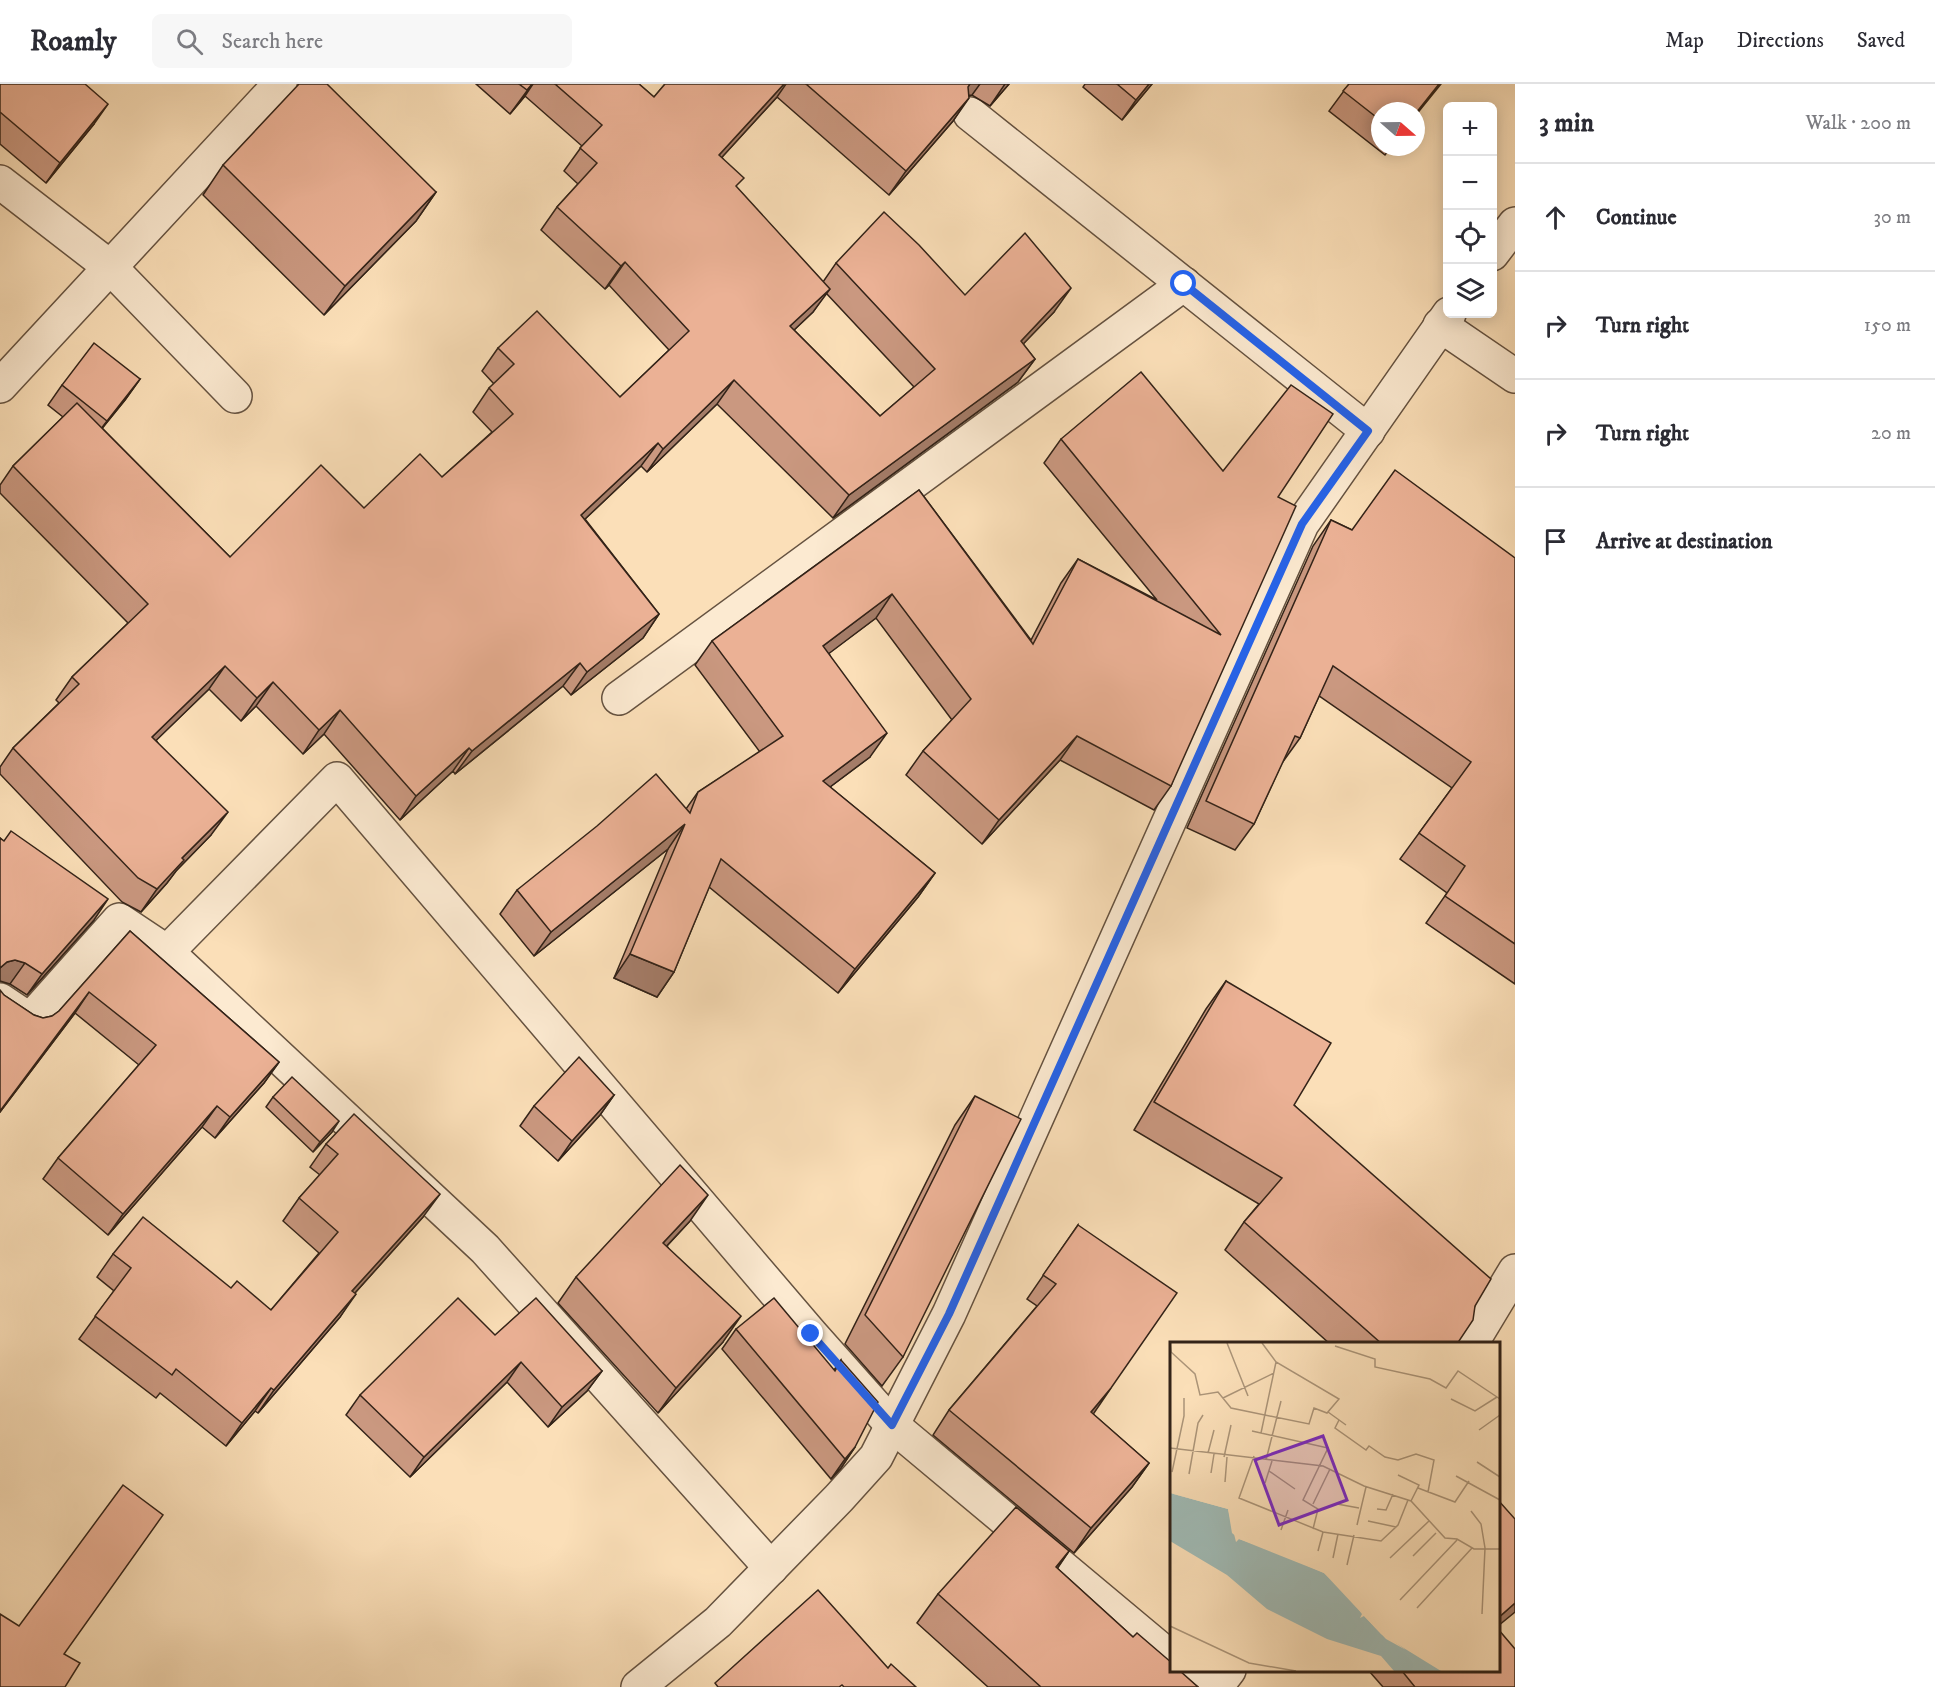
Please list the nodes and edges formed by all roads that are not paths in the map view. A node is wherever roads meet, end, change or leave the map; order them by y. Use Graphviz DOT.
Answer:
graph roads {
  1 [pos="280,84"];
  2 [pos="970,114"];
  3 [pos="0,182"];
  4 [pos="1515,224"];
  5 [pos="1497,247"];
  6 [pos="110,267"];
  7 [pos="1184,284"];
  8 [pos="1444,319"];
  9 [pos="1515,376"];
  10 [pos="0,386"];
  11 [pos="235,396"];
  12 [pos="1368,431"];
  13 [pos="619,698"];
  14 [pos="167,952"];
  15 [pos="0,1000"];
  16 [pos="1515,1271"];
  17 [pos="1472,1342"];
  18 [pos="892,1425"];
  19 [pos="771,1568"];
  20 [pos="1170,1657"];
  21 [pos="1186,1672"];
  22 [pos="1228,1672"];
  23 [pos="638,1687"];
  24 [pos="1204,1687"];
  25 [pos="1216,1687"];
  1 -- 6 [label="street"];
  2 -- 7 [label="street"];
  3 -- 6 [label="street"];
  4 -- 5 [label="street"];
  6 -- 10 [label="street"];
  6 -- 11 [label="street"];
  7 -- 12 [label="street"];
  7 -- 13 [label="street"];
  8 -- 9 [label="street"];
  8 -- 12 [label="street"];
  12 -- 18 [label="street"];
  14 -- 15 [label="street"];
  14 -- 18 [label="street"];
  14 -- 19 [label="street"];
  16 -- 17 [label="street"];
  18 -- 19 [label="street"];
  18 -- 20 [label="street"];
  19 -- 23 [label="street"];
  21 -- 24 [label="street"];
  22 -- 25 [label="street"];
}
